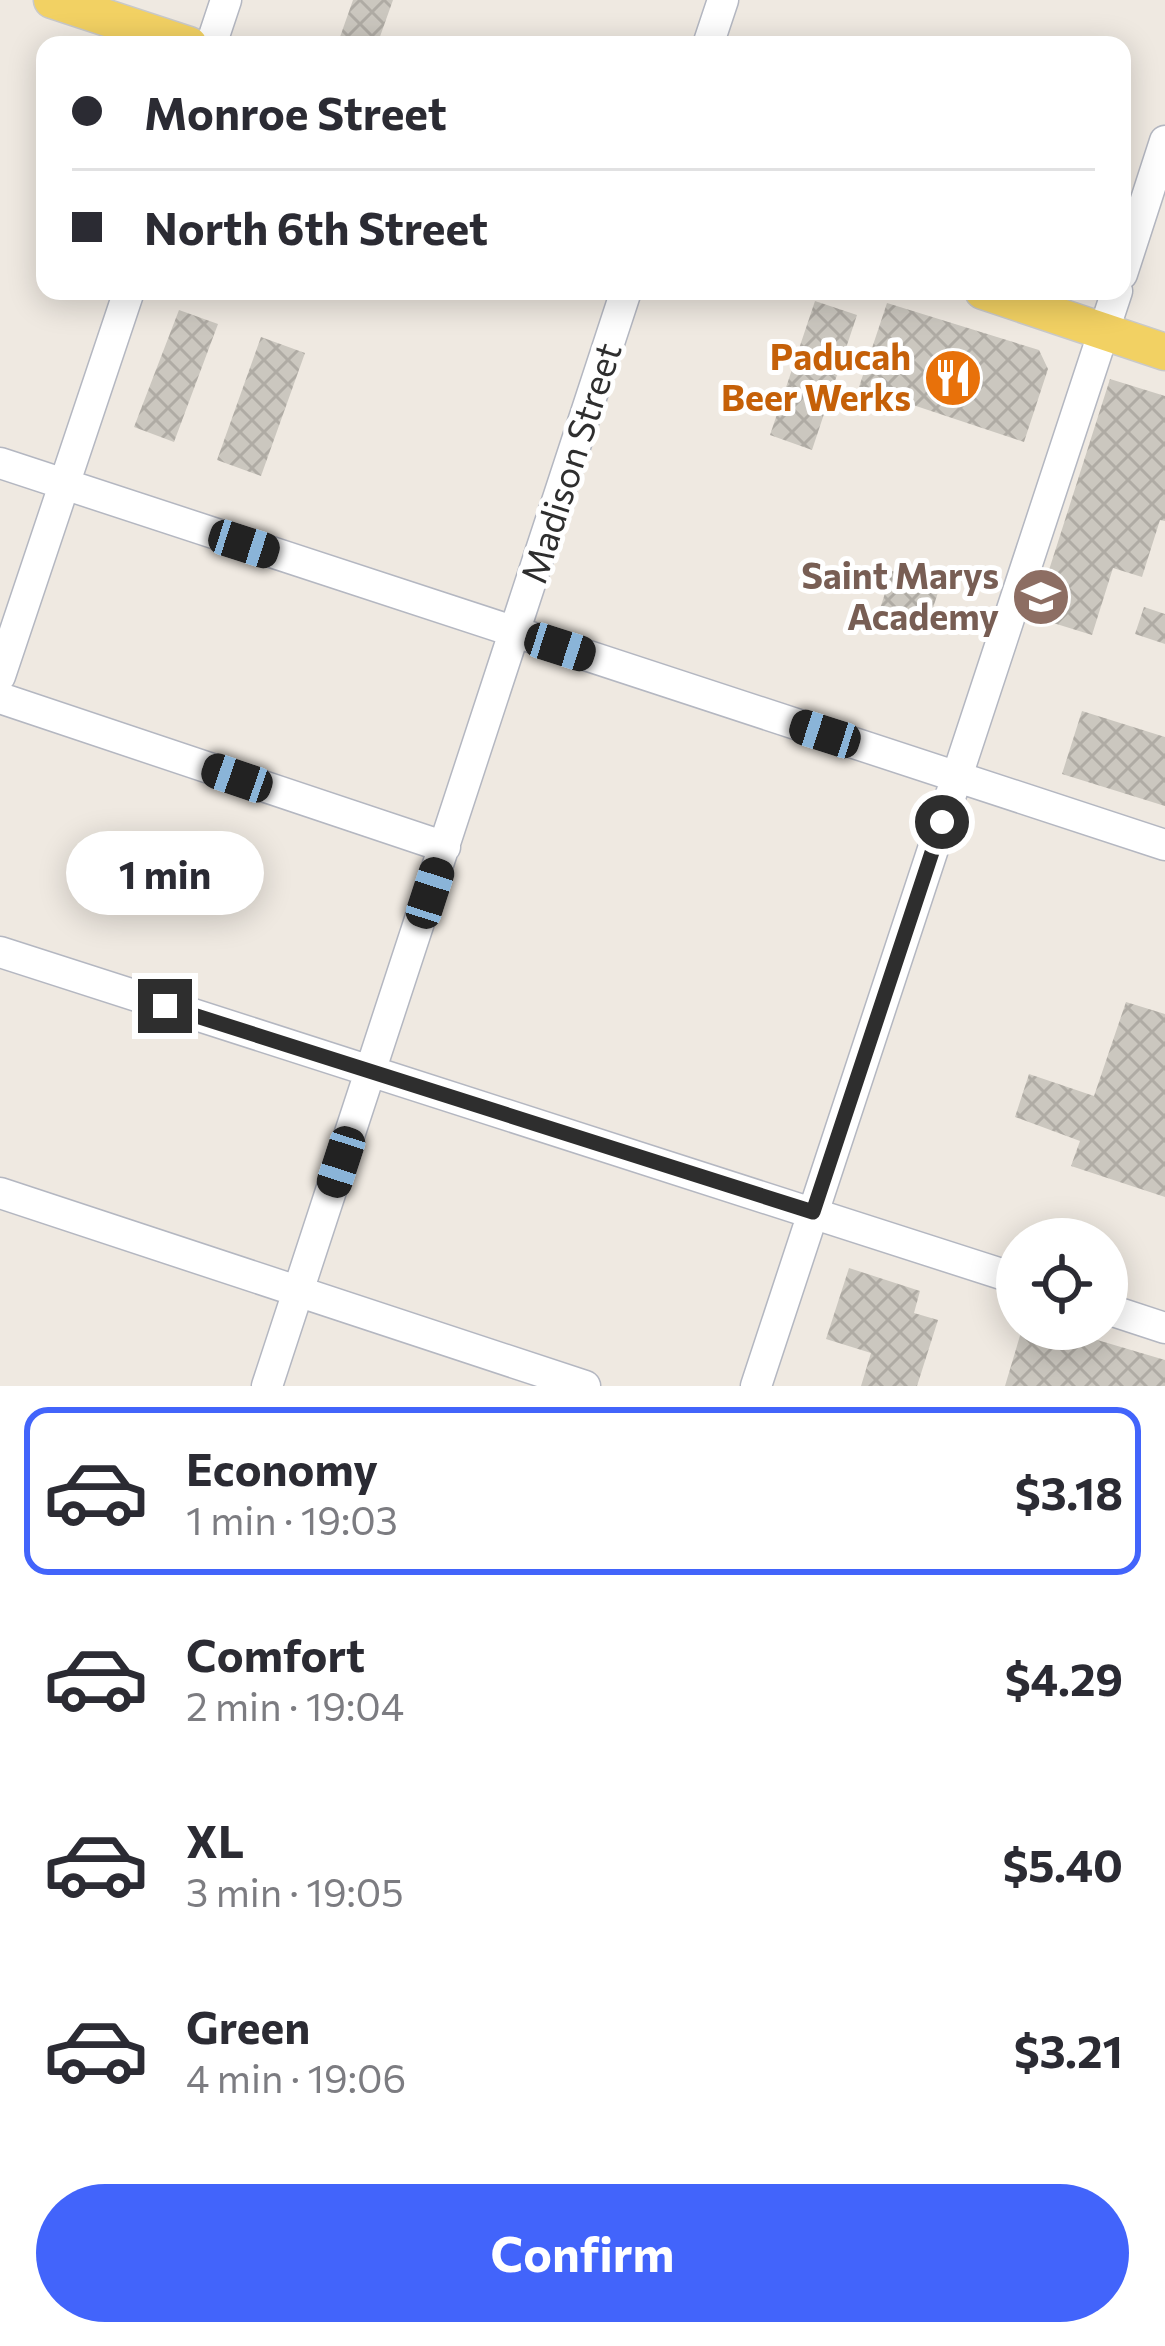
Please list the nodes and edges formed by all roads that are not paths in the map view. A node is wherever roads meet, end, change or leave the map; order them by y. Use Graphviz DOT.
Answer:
graph roads {
  1 [pos="52,0"];
  2 [pos="226,0"];
  3 [pos="723,0"];
  4 [pos="162,36"];
  5 [pos="214,36"];
  6 [pos="711,36"];
  7 [pos="1165,141"];
  8 [pos="1131,246"];
  9 [pos="126,300"];
  10 [pos="623,300"];
  11 [pos="1009,300"];
  12 [pos="1114,300"];
  13 [pos="1104,332"];
  14 [pos="1165,352"];
  15 [pos="0,463"];
  16 [pos="64,485"];
  17 [pos="516,633"];
  18 [pos="0,676"];
  19 [pos="0,698"];
  20 [pos="957,777"];
  21 [pos="1165,845"];
  22 [pos="445,848"];
  23 [pos="0,952"];
  24 [pos="370,1073"];
  25 [pos="0,1192"];
  26 [pos="813,1212"];
  27 [pos="996,1272"];
  28 [pos="297,1294"];
  29 [pos="1128,1316"];
  30 [pos="1165,1328"];
  31 [pos="267,1386"];
  32 [pos="585,1386"];
  33 [pos="756,1386"];
  1 -- 4 [label="main road"];
  2 -- 5 [label="street"];
  3 -- 6 [label="street"];
  7 -- 8 [label="street"];
  9 -- 16 [label="street"];
  10 -- 17 [label="street, Madison Street"];
  11 -- 13 [label="main road"];
  12 -- 13 [label="street"];
  13 -- 14 [label="main road"];
  13 -- 20 [label="street"];
  15 -- 16 [label="street"];
  16 -- 17 [label="street"];
  16 -- 18 [label="street"];
  17 -- 20 [label="street"];
  17 -- 22 [label="street, Madison Street"];
  19 -- 22 [label="street"];
  20 -- 21 [label="street"];
  20 -- 26 [label="street"];
  22 -- 24 [label="street, Madison Street"];
  23 -- 24 [label="street"];
  24 -- 26 [label="street"];
  24 -- 28 [label="street, Madison Street"];
  25 -- 28 [label="street"];
  26 -- 27 [label="street"];
  26 -- 33 [label="street"];
  28 -- 31 [label="street, Madison Street"];
  28 -- 32 [label="street"];
  29 -- 30 [label="street"];
}
